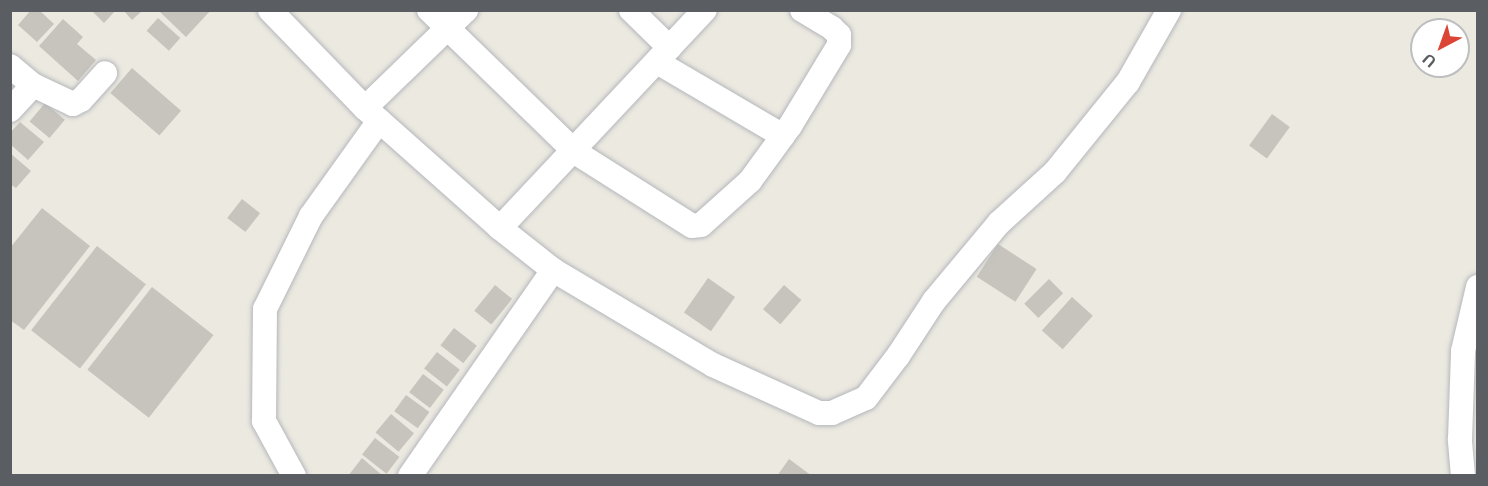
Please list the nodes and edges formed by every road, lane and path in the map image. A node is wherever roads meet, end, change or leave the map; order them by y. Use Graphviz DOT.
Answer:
graph roads {
  1 [pos="270,10"];
  2 [pos="429,10"];
  3 [pos="466,10"];
  4 [pos="631,10"];
  5 [pos="705,10"];
  6 [pos="802,10"];
  7 [pos="1169,10"];
  8 [pos="446,30"];
  9 [pos="664,55"];
  10 [pos="10,66"];
  11 [pos="105,73"];
  12 [pos="33,85"];
  13 [pos="10,110"];
  14 [pos="372,115"];
  15 [pos="783,136"];
  16 [pos="574,152"];
  17 [pos="500,228"];
  18 [pos="553,270"];
  19 [pos="1478,287"];
  20 [pos="294,476"];
  21 [pos="410,476"];
  22 [pos="1463,476"];
  1 -- 14 [label="street"];
  2 -- 8 [label="street"];
  3 -- 8 [label="street"];
  4 -- 9 [label="street"];
  5 -- 9 [label="street"];
  6 -- 15 [label="street"];
  7 -- 18 [label="street"];
  8 -- 14 [label="street"];
  8 -- 16 [label="street"];
  9 -- 15 [label="street"];
  9 -- 16 [label="street"];
  10 -- 12 [label="street"];
  11 -- 12 [label="street"];
  12 -- 13 [label="street"];
  14 -- 17 [label="street"];
  14 -- 20 [label="street"];
  15 -- 16 [label="street"];
  16 -- 17 [label="street"];
  17 -- 18 [label="street"];
  18 -- 21 [label="street"];
  19 -- 22 [label="street"];
}
